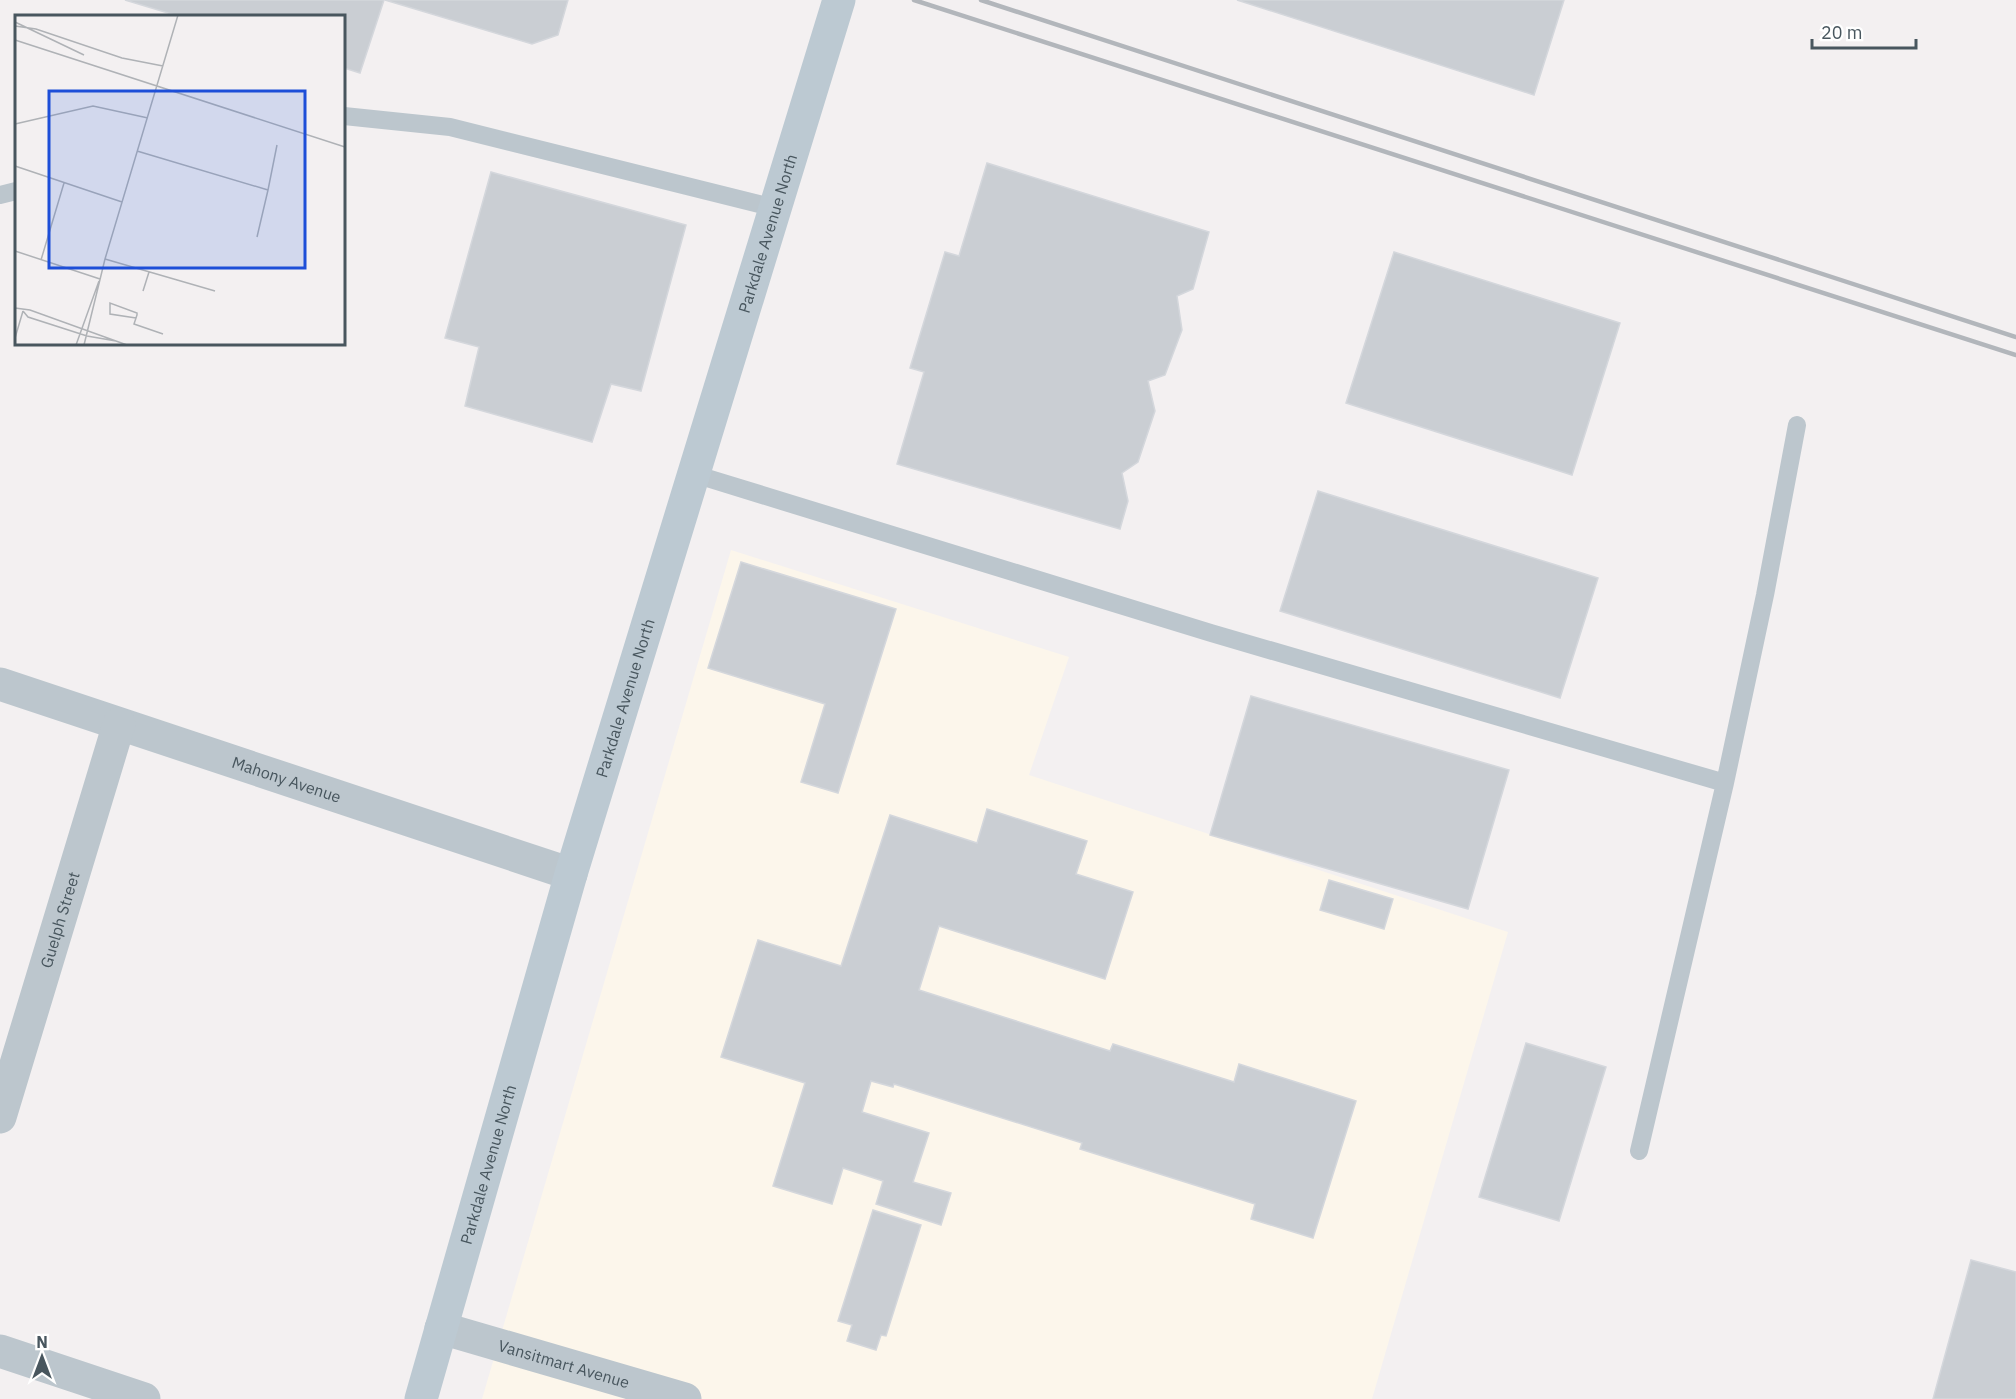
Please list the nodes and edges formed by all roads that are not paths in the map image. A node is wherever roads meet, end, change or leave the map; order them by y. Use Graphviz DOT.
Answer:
graph roads {
  1 [pos="839,0"];
  2 [pos="345,117"];
  3 [pos="15,191"];
  4 [pos="0,195"];
  5 [pos="775,208"];
  6 [pos="1797,425"];
  7 [pos="694,474"];
  8 [pos="0,684"];
  9 [pos="119,724"];
  10 [pos="1725,783"];
  11 [pos="571,874"];
  12 [pos="0,1118"];
  13 [pos="1639,1151"];
  14 [pos="441,1328"];
  15 [pos="0,1351"];
  16 [pos="144,1399"];
  17 [pos="422,1399"];
  18 [pos="685,1399"];
  1 -- 5 [label="main road, Parkdale Avenue North"];
  2 -- 5 [label="lane"];
  3 -- 4 [label="lane"];
  5 -- 7 [label="main road, Parkdale Avenue North"];
  6 -- 10 [label="lane"];
  7 -- 10 [label="lane"];
  7 -- 11 [label="main road, Parkdale Avenue North"];
  8 -- 9 [label="street, Mahony Avenue"];
  9 -- 11 [label="street, Mahony Avenue"];
  9 -- 12 [label="street, Guelph Street"];
  10 -- 13 [label="lane"];
  11 -- 14 [label="main road, Parkdale Avenue North"];
  14 -- 17 [label="main road, Parkdale Avenue North"];
  14 -- 18 [label="street, Vansitmart Avenue"];
  15 -- 16 [label="street"];
}
